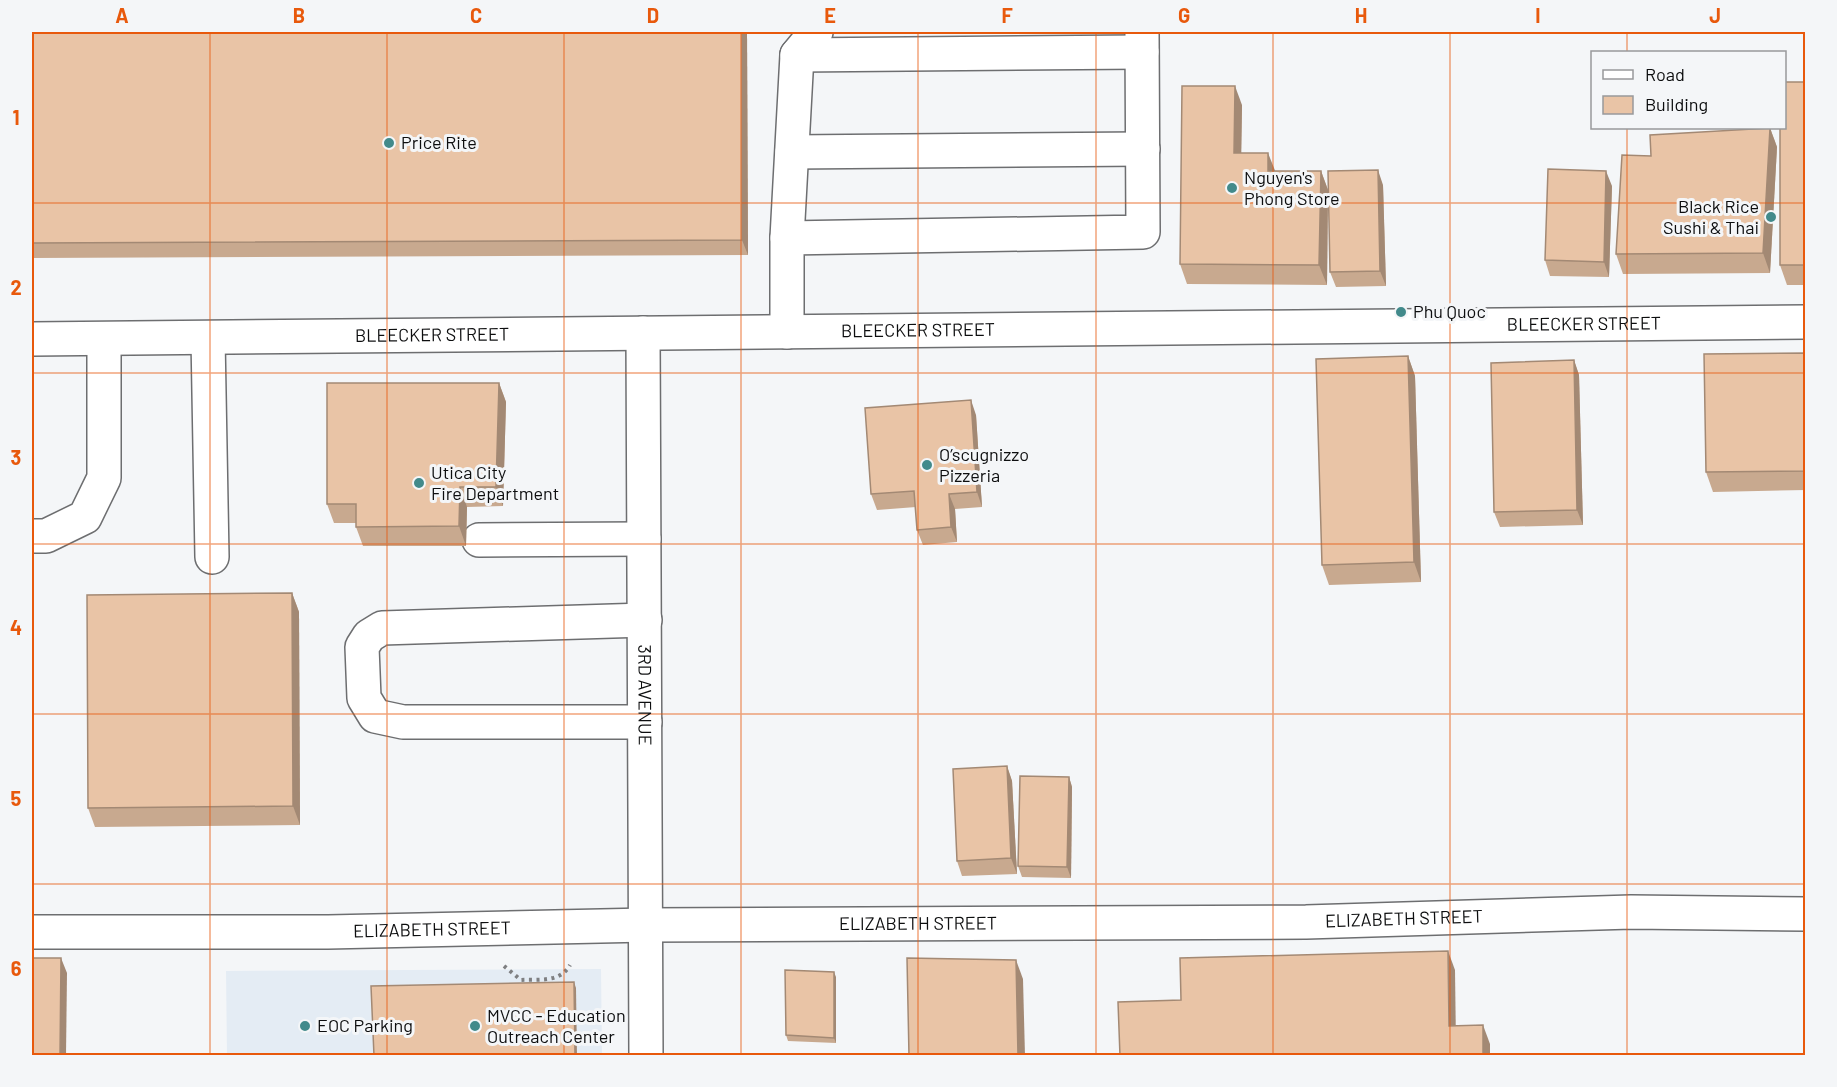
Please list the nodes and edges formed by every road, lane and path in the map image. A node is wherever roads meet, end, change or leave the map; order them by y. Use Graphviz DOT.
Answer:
graph roads {
  1 [pos="1142,42"];
  2 [pos="806,43"];
  3 [pos="1143,149"];
  4 [pos="792,152"];
  5 [pos="787,238"];
  6 [pos="1806,322"];
  7 [pos="787,332"];
  8 [pos="643,333"];
  9 [pos="208,338"];
  10 [pos="32,339"];
  11 [pos="104,339"];
  12 [pos="32,536"];
  13 [pos="644,539"];
  14 [pos="479,540"];
  15 [pos="212,557"];
  16 [pos="645,620"];
  17 [pos="645,722"];
  18 [pos="1806,914"];
  19 [pos="647,925"];
  20 [pos="32,932"];
  21 [pos="570,965"];
  22 [pos="504,966"];
  23 [pos="646,1056"];
  1 -- 2 [label="street"];
  1 -- 3 [label="street"];
  2 -- 4 [label="street"];
  3 -- 4 [label="street"];
  3 -- 5 [label="street"];
  4 -- 5 [label="street"];
  5 -- 7 [label="street"];
  6 -- 7 [label="street, BLEECKER STREET"];
  7 -- 8 [label="street, BLEECKER STREET"];
  8 -- 9 [label="street, BLEECKER STREET"];
  8 -- 13 [label="street, 3RD AVENUE"];
  9 -- 11 [label="street, BLEECKER STREET"];
  9 -- 15 [label="street"];
  10 -- 11 [label="street, BLEECKER STREET"];
  11 -- 12 [label="street"];
  13 -- 14 [label="street"];
  13 -- 16 [label="street, 3RD AVENUE"];
  16 -- 17 [label="street, 3RD AVENUE"];
  16 -- 17 [label="street"];
  17 -- 19 [label="street, 3RD AVENUE"];
  18 -- 19 [label="street, ELIZABETH STREET"];
  19 -- 20 [label="street, ELIZABETH STREET"];
  19 -- 23 [label="street, 3RD AVENUE"];
  21 -- 22 [label="path"];
}
